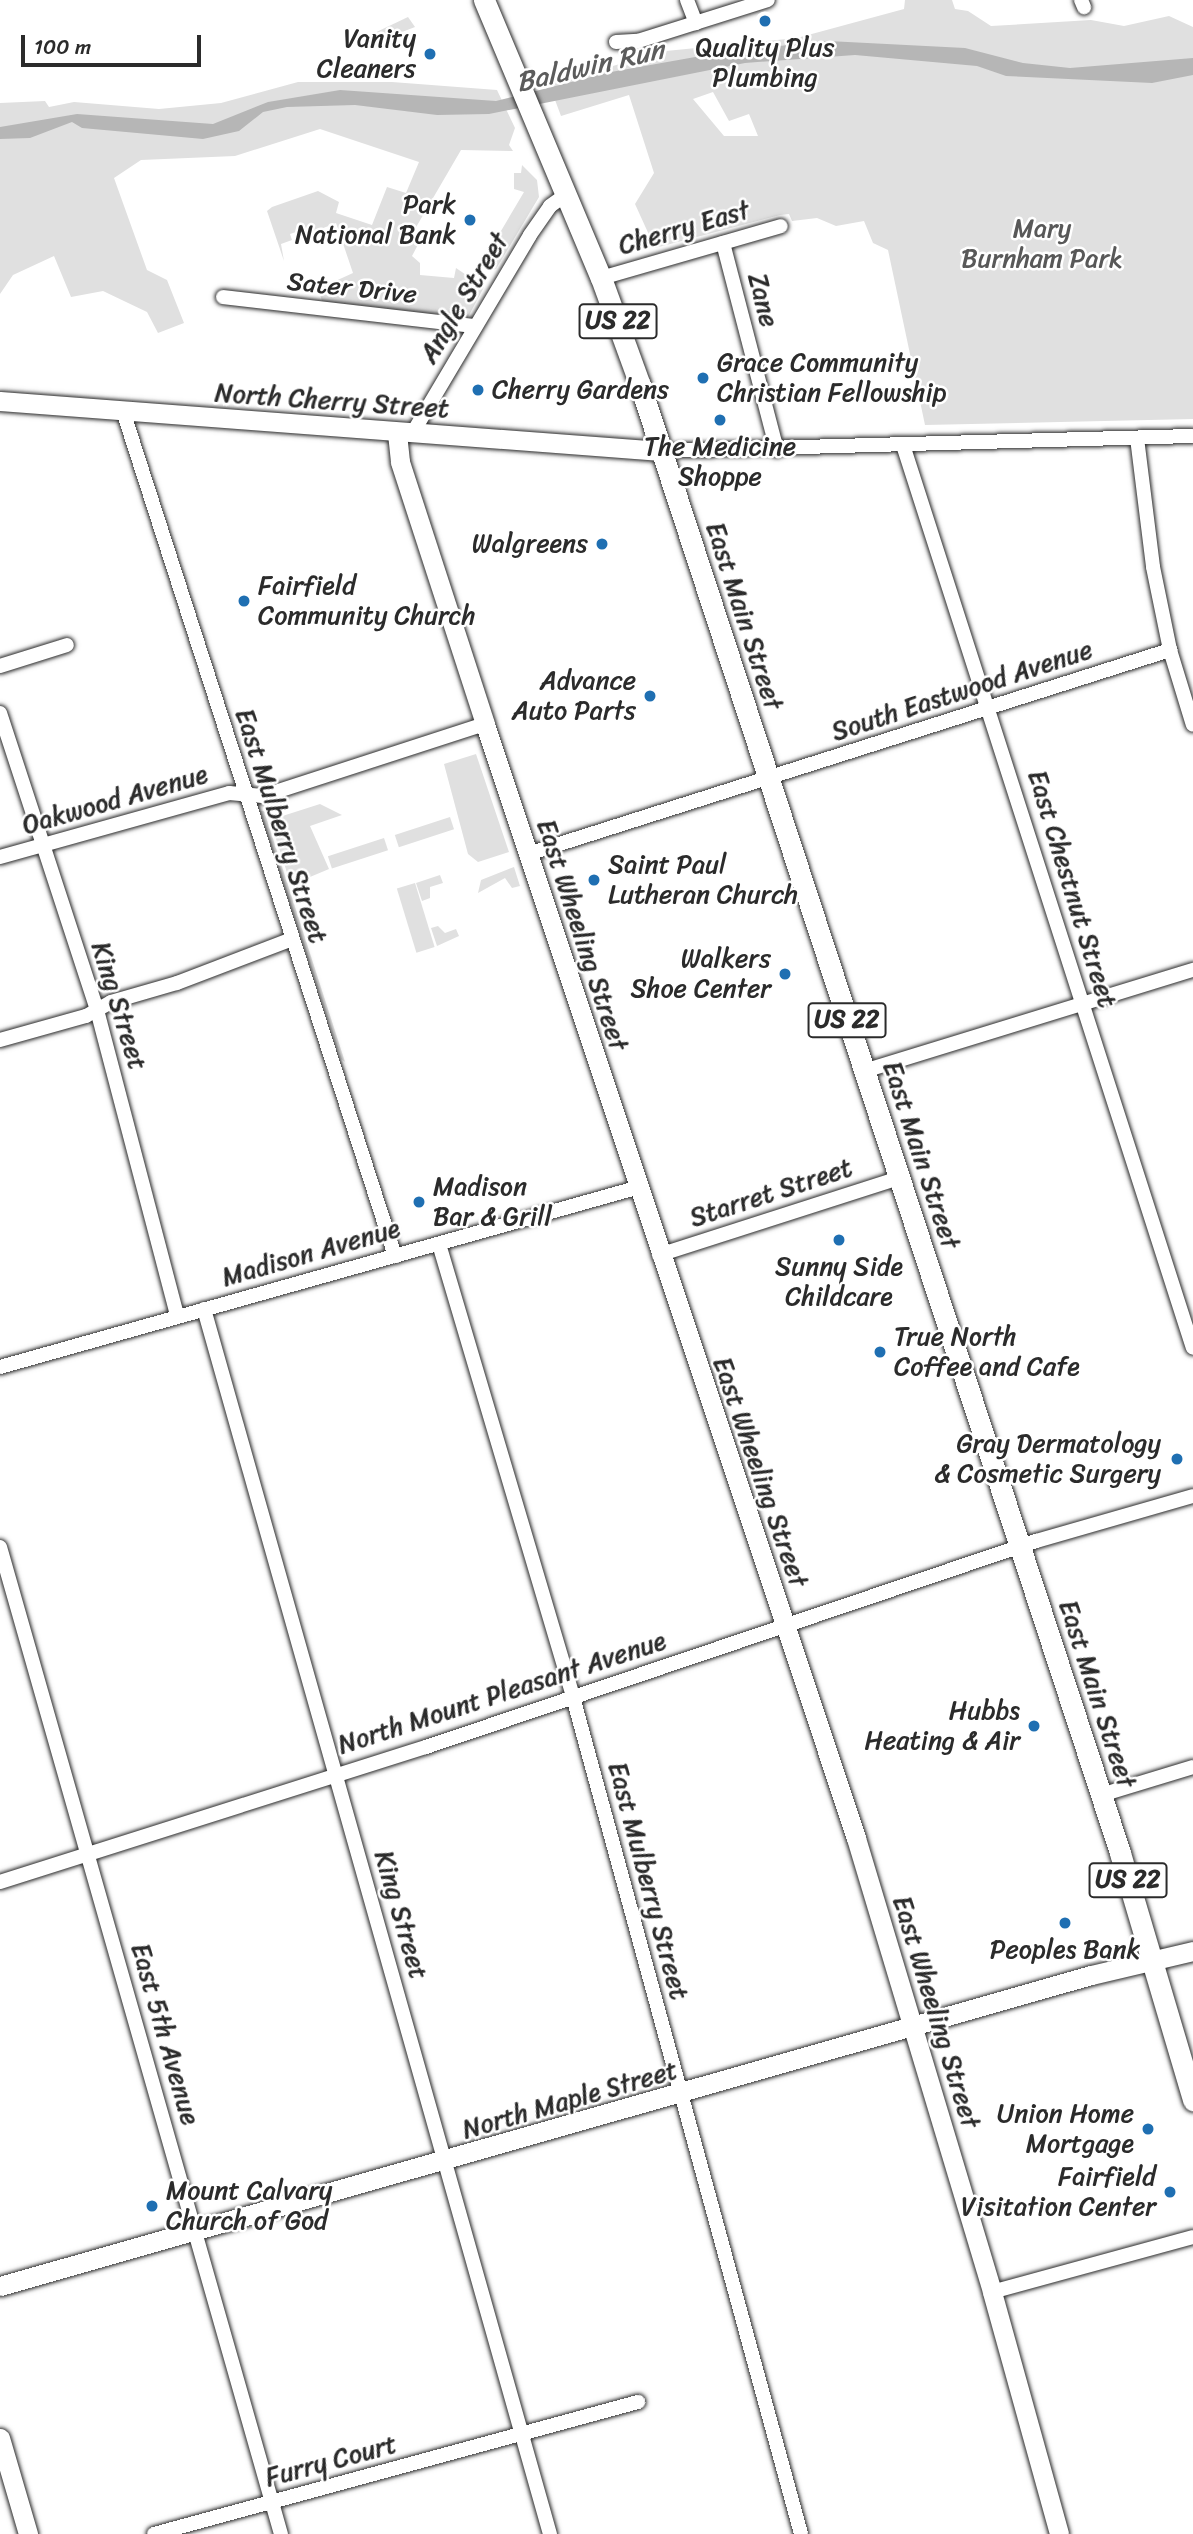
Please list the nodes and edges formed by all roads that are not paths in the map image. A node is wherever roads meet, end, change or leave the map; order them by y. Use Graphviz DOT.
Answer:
graph roads {
  1 [pos="484,0"];
  2 [pos="687,0"];
  3 [pos="768,0"];
  4 [pos="696,23"];
  5 [pos="616,43"];
  6 [pos="566,195"];
  7 [pos="781,226"];
  8 [pos="723,243"];
  9 [pos="601,278"];
  10 [pos="223,297"];
  11 [pos="475,326"];
  12 [pos="0,401"];
  13 [pos="123,411"];
  14 [pos="405,433"];
  15 [pos="1193,436"];
  16 [pos="1137,438"];
  17 [pos="903,445"];
  18 [pos="777,450"];
  19 [pos="660,451"];
  20 [pos="67,645"];
  21 [pos="1170,650"];
  22 [pos="0,666"];
  23 [pos="989,709"];
  24 [pos="0,713"];
  25 [pos="485,724"];
  26 [pos="1193,725"];
  27 [pos="768,778"];
  28 [pos="246,795"];
  29 [pos="43,845"];
  30 [pos="528,855"];
  31 [pos="0,857"];
  32 [pos="292,939"];
  33 [pos="1193,970"];
  34 [pos="1082,1003"];
  35 [pos="97,1010"];
  36 [pos="0,1040"];
  37 [pos="864,1071"];
  38 [pos="899,1178"];
  39 [pos="636,1188"];
  40 [pos="439,1244"];
  41 [pos="395,1255"];
  42 [pos="659,1255"];
  43 [pos="204,1309"];
  44 [pos="177,1316"];
  45 [pos="1193,1348"];
  46 [pos="0,1367"];
  47 [pos="1193,1496"];
  48 [pos="1019,1546"];
  49 [pos="0,1547"];
  50 [pos="784,1625"];
  51 [pos="573,1697"];
  52 [pos="1193,1767"];
  53 [pos="335,1774"];
  54 [pos="1101,1795"];
  55 [pos="89,1855"];
  56 [pos="0,1882"];
  57 [pos="1193,1951"];
  58 [pos="1153,1959"];
  59 [pos="914,2025"];
  60 [pos="680,2096"];
  61 [pos="1193,2100"];
  62 [pos="445,2163"];
  63 [pos="195,2229"];
  64 [pos="1193,2237"];
  65 [pos="0,2286"];
  66 [pos="992,2292"];
  67 [pos="638,2402"];
  68 [pos="521,2433"];
  69 [pos="0,2438"];
  70 [pos="271,2501"];
  71 [pos="28,2534"];
  72 [pos="154,2534"];
  73 [pos="281,2534"];
  74 [pos="550,2534"];
  75 [pos="801,2534"];
  76 [pos="1059,2534"];
  1 -- 6 [label="main road, East Main Street / US 22"];
  2 -- 4 [label="street"];
  3 -- 4 [label="street"];
  4 -- 5 [label="street"];
  6 -- 9 [label="main road, East Main Street / US 22"];
  6 -- 11 [label="street, Angle Street"];
  7 -- 8 [label="street, Cherry East"];
  8 -- 9 [label="street, Cherry East"];
  8 -- 18 [label="street, Zane"];
  9 -- 19 [label="main road, East Main Street / US 22"];
  10 -- 11 [label="street, Sater Drive"];
  11 -- 14 [label="street, Angle Street"];
  12 -- 13 [label="street, North Cherry Street"];
  13 -- 14 [label="street, North Cherry Street"];
  13 -- 28 [label="street, East Mulberry Street"];
  14 -- 19 [label="street, North Cherry Street"];
  14 -- 25 [label="street, East Wheeling Street"];
  15 -- 16 [label="street"];
  16 -- 17 [label="street"];
  16 -- 21 [label="street"];
  17 -- 18 [label="street"];
  17 -- 23 [label="street, East Chestnut Street"];
  18 -- 19 [label="street"];
  19 -- 27 [label="main road, East Main Street / US 22"];
  20 -- 22 [label="street"];
  21 -- 23 [label="street, South Eastwood Avenue"];
  21 -- 26 [label="street"];
  23 -- 27 [label="street, South Eastwood Avenue"];
  23 -- 34 [label="street, East Chestnut Street"];
  24 -- 29 [label="street, King Street"];
  25 -- 28 [label="street, Oakwood Avenue"];
  25 -- 30 [label="street, East Wheeling Street"];
  27 -- 30 [label="street, South Eastwood Avenue"];
  27 -- 37 [label="main road, East Main Street / US 22"];
  28 -- 29 [label="street, Oakwood Avenue"];
  28 -- 32 [label="street, East Mulberry Street"];
  29 -- 31 [label="street, Oakwood Avenue"];
  29 -- 35 [label="street, King Street"];
  30 -- 39 [label="street, East Wheeling Street"];
  32 -- 35 [label="street"];
  32 -- 41 [label="street, East Mulberry Street"];
  33 -- 34 [label="street"];
  34 -- 37 [label="street"];
  34 -- 45 [label="street, East Chestnut Street"];
  35 -- 36 [label="street"];
  35 -- 44 [label="street, King Street"];
  37 -- 38 [label="main road, East Main Street / US 22"];
  38 -- 42 [label="street, Starret Street"];
  38 -- 48 [label="main road, East Main Street / US 22"];
  39 -- 40 [label="street, Madison Avenue"];
  39 -- 42 [label="street, East Wheeling Street"];
  40 -- 41 [label="street, Madison Avenue"];
  40 -- 51 [label="street, East Mulberry Street"];
  41 -- 43 [label="street, Madison Avenue"];
  42 -- 50 [label="street, East Wheeling Street"];
  43 -- 44 [label="street, Madison Avenue"];
  43 -- 53 [label="street, King Street"];
  44 -- 46 [label="street, Madison Avenue"];
  47 -- 48 [label="street, North Mount Pleasant Avenue"];
  48 -- 50 [label="street, North Mount Pleasant Avenue"];
  48 -- 54 [label="main road, East Main Street / US 22"];
  49 -- 55 [label="street, East 5th Avenue"];
  50 -- 51 [label="street, North Mount Pleasant Avenue"];
  50 -- 59 [label="street, East Wheeling Street"];
  51 -- 53 [label="street, North Mount Pleasant Avenue"];
  51 -- 60 [label="street, East Mulberry Street"];
  52 -- 54 [label="street"];
  53 -- 55 [label="street, North Mount Pleasant Avenue"];
  53 -- 62 [label="street, King Street"];
  54 -- 58 [label="main road, East Main Street / US 22"];
  55 -- 56 [label="street, North Mount Pleasant Avenue"];
  55 -- 63 [label="street, East 5th Avenue"];
  57 -- 58 [label="street, North Maple Street"];
  58 -- 59 [label="street, North Maple Street"];
  58 -- 61 [label="main road, East Main Street / US 22"];
  59 -- 60 [label="street, North Maple Street"];
  59 -- 66 [label="street, East Wheeling Street"];
  60 -- 62 [label="street, North Maple Street"];
  60 -- 75 [label="street, East Mulberry Street"];
  62 -- 63 [label="street, North Maple Street"];
  62 -- 68 [label="street, King Street"];
  63 -- 65 [label="street, North Maple Street"];
  63 -- 70 [label="street, East 5th Avenue"];
  64 -- 66 [label="street"];
  66 -- 76 [label="street, East Wheeling Street"];
  67 -- 68 [label="street, Furry Court"];
  68 -- 70 [label="street, Furry Court"];
  68 -- 74 [label="street, King Street"];
  69 -- 71 [label="street"];
  70 -- 72 [label="street, Furry Court"];
  70 -- 73 [label="street, East 5th Avenue"];
}
